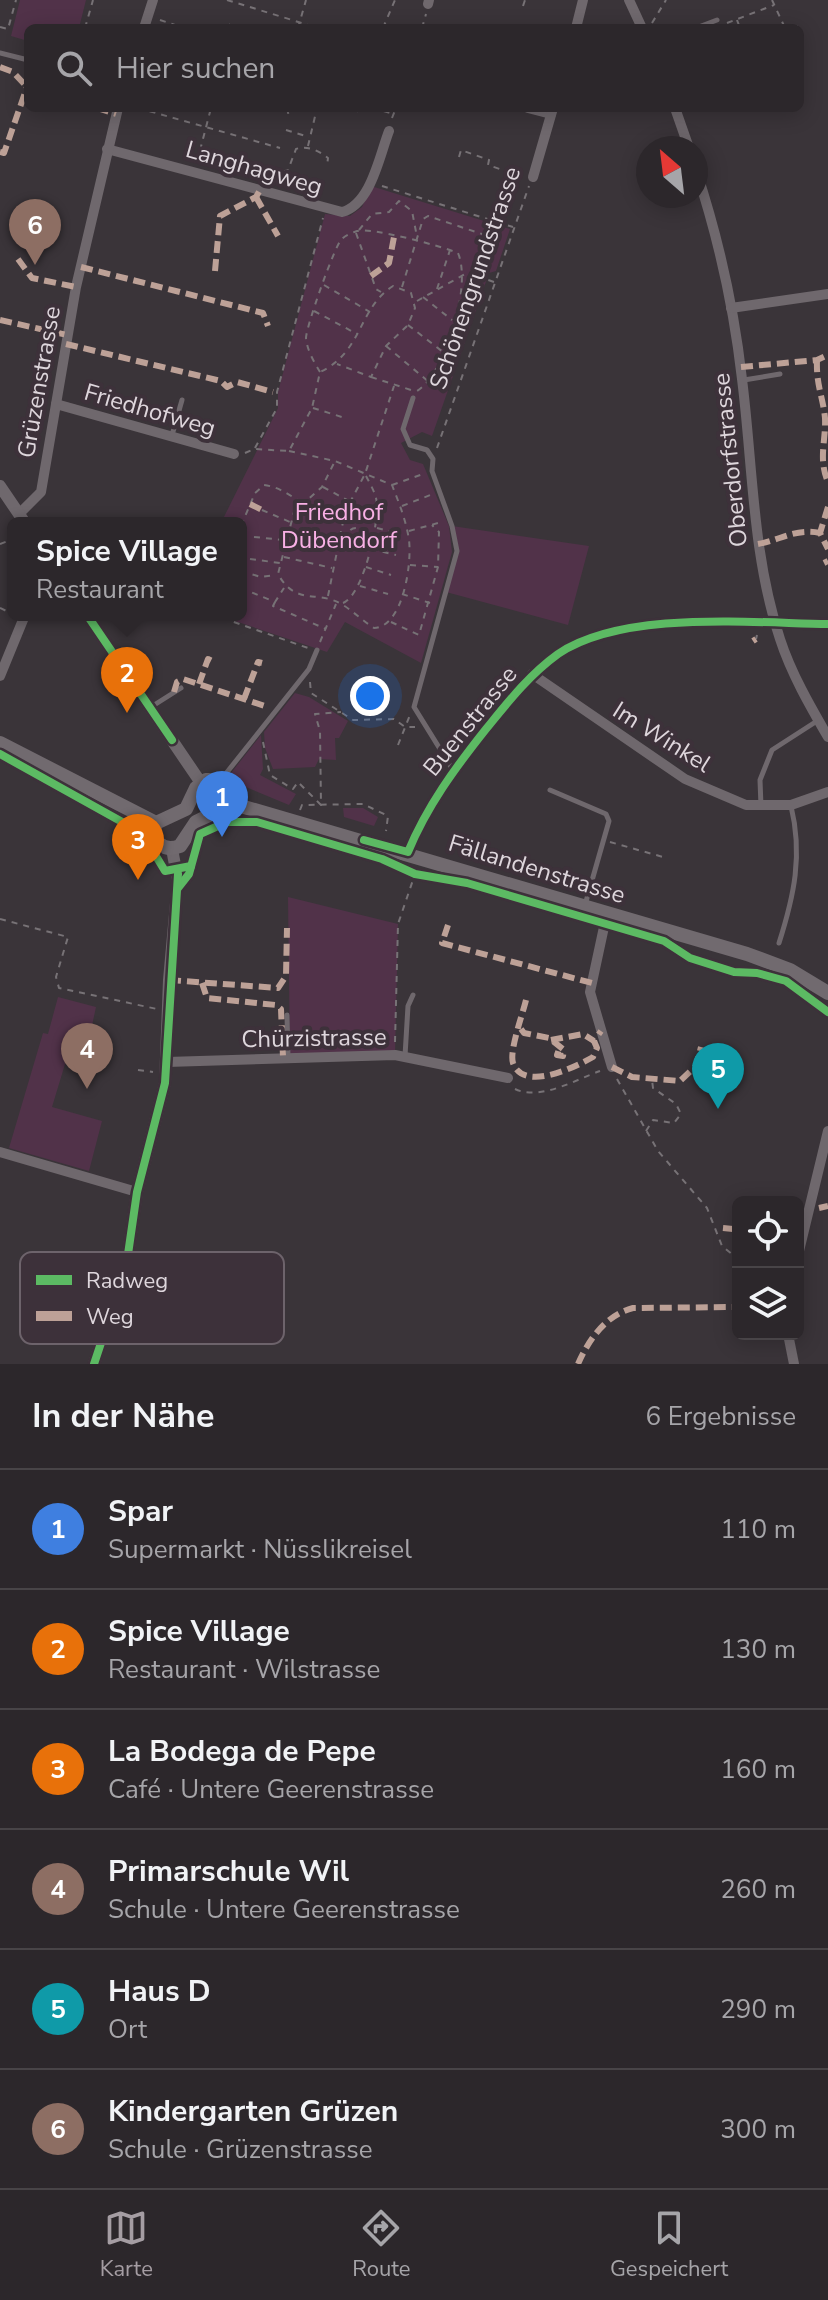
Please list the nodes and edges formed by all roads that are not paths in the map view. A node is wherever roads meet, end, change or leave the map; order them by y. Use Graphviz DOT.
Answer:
graph roads {
  1 [pos="153,0"];
  2 [pos="583,0"];
  3 [pos="629,0"];
  4 [pos="717,20"];
  5 [pos="145,24"];
  6 [pos="577,24"];
  7 [pos="644,24"];
  8 [pos="706,24"];
  9 [pos="0,53"];
  10 [pos="24,59"];
  11 [pos="117,112"];
  12 [pos="552,112"];
  13 [pos="676,112"];
  14 [pos="389,131"];
  15 [pos="685,136"];
  16 [pos="107,149"];
  17 [pos="532,178"];
  18 [pos="706,208"];
  19 [pos="828,294"];
  20 [pos="731,308"];
  21 [pos="780,374"];
  22 [pos="743,380"];
  23 [pos="413,398"];
  24 [pos="182,400"];
  25 [pos="56,404"];
  26 [pos="172,436"];
  27 [pos="234,454"];
  28 [pos="0,486"];
  29 [pos="21,517"];
  30 [pos="23,517"];
  31 [pos="23,621"];
  32 [pos="91,621"];
  33 [pos="775,623"];
  34 [pos="828,624"];
  35 [pos="316,650"];
  36 [pos="532,674"];
  37 [pos="0,676"];
  38 [pos="181,688"];
  39 [pos="150,708"];
  40 [pos="818,721"];
  41 [pos="828,737"];
  42 [pos="0,743"];
  43 [pos="453,770"];
  44 [pos="219,781"];
  45 [pos="201,783"];
  46 [pos="550,790"];
  47 [pos="828,792"];
  48 [pos="227,802"];
  49 [pos="791,805"];
  50 [pos="761,806"];
  51 [pos="156,823"];
  52 [pos="172,849"];
  53 [pos="408,852"];
  54 [pos="584,906"];
  55 [pos="607,913"];
  56 [pos="779,943"];
  57 [pos="828,993"];
  58 [pos="413,995"];
  59 [pos="287,1015"];
  60 [pos="400,1056"];
  61 [pos="288,1057"];
  62 [pos="167,1062"];
  63 [pos="612,1067"];
  64 [pos="508,1078"];
  65 [pos="828,1131"];
  66 [pos="0,1152"];
  67 [pos="137,1192"];
  68 [pos="804,1230"];
  69 [pos="128,1252"];
  70 [pos="789,1340"];
  71 [pos="101,1344"];
  72 [pos="94,1364"];
  73 [pos="794,1364"];
  1 -- 5 [label="street"];
  2 -- 6 [label="street"];
  3 -- 7 [label="street"];
  4 -- 8 [label="lane"];
  9 -- 10 [label="lane"];
  11 -- 16 [label="street, Grüzenstrasse"];
  12 -- 17 [label="street, Schönengrundstrasse"];
  13 -- 15 [label="street"];
  14 -- 16 [label="street, Langhagweg"];
  16 -- 25 [label="street, Grüzenstrasse"];
  18 -- 20 [label="street, Oberdorfstrasse"];
  19 -- 20 [label="street"];
  20 -- 22 [label="street, Oberdorfstrasse"];
  21 -- 22 [label="lane"];
  22 -- 33 [label="street, Oberdorfstrasse"];
  23 -- 43 [label="lane, Schönengrundstrasse"];
  24 -- 26 [label="lane"];
  25 -- 26 [label="street, Friedhofweg"];
  25 -- 30 [label="street, Grüzenstrasse"];
  26 -- 27 [label="street, Friedhofweg"];
  28 -- 29 [label="street"];
  31 -- 37 [label="street"];
  32 -- 39 [label="street"];
  33 -- 34 [label="street, Buenstrasse"];
  33 -- 36 [label="street, Buenstrasse"];
  33 -- 40 [label="street, Oberdorfstrasse"];
  35 -- 44 [label="lane"];
  36 -- 43 [label="street, Buenstrasse"];
  36 -- 50 [label="street, Im Winkel"];
  38 -- 39 [label="lane"];
  39 -- 45 [label="street"];
  40 -- 41 [label="street, Oberdorfstrasse"];
  40 -- 50 [label="lane"];
  42 -- 51 [label="main road"];
  43 -- 53 [label="street, Buenstrasse"];
  44 -- 45 [label="main road"];
  44 -- 48 [label="main road"];
  45 -- 51 [label="main road"];
  46 -- 54 [label="lane"];
  47 -- 49 [label="street, Im Winkel"];
  48 -- 52 [label="main road"];
  48 -- 53 [label="main road, Fällandenstrasse"];
  49 -- 50 [label="street, Im Winkel"];
  49 -- 56 [label="lane"];
  51 -- 52 [label="main road"];
  52 -- 62 [label="street"];
  53 -- 54 [label="main road, Fällandenstrasse"];
  54 -- 55 [label="main road, Fällandenstrasse"];
  55 -- 57 [label="main road, Fällandenstrasse"];
  55 -- 63 [label="street"];
  58 -- 60 [label="lane"];
  59 -- 61 [label="lane"];
  60 -- 61 [label="street, Chürzistrasse"];
  60 -- 64 [label="street, Chürzistrasse"];
  61 -- 62 [label="street, Chürzistrasse"];
  62 -- 67 [label="street"];
  65 -- 68 [label="street"];
  66 -- 67 [label="street"];
  67 -- 69 [label="street"];
  70 -- 73 [label="street"];
  71 -- 72 [label="street"];
}
